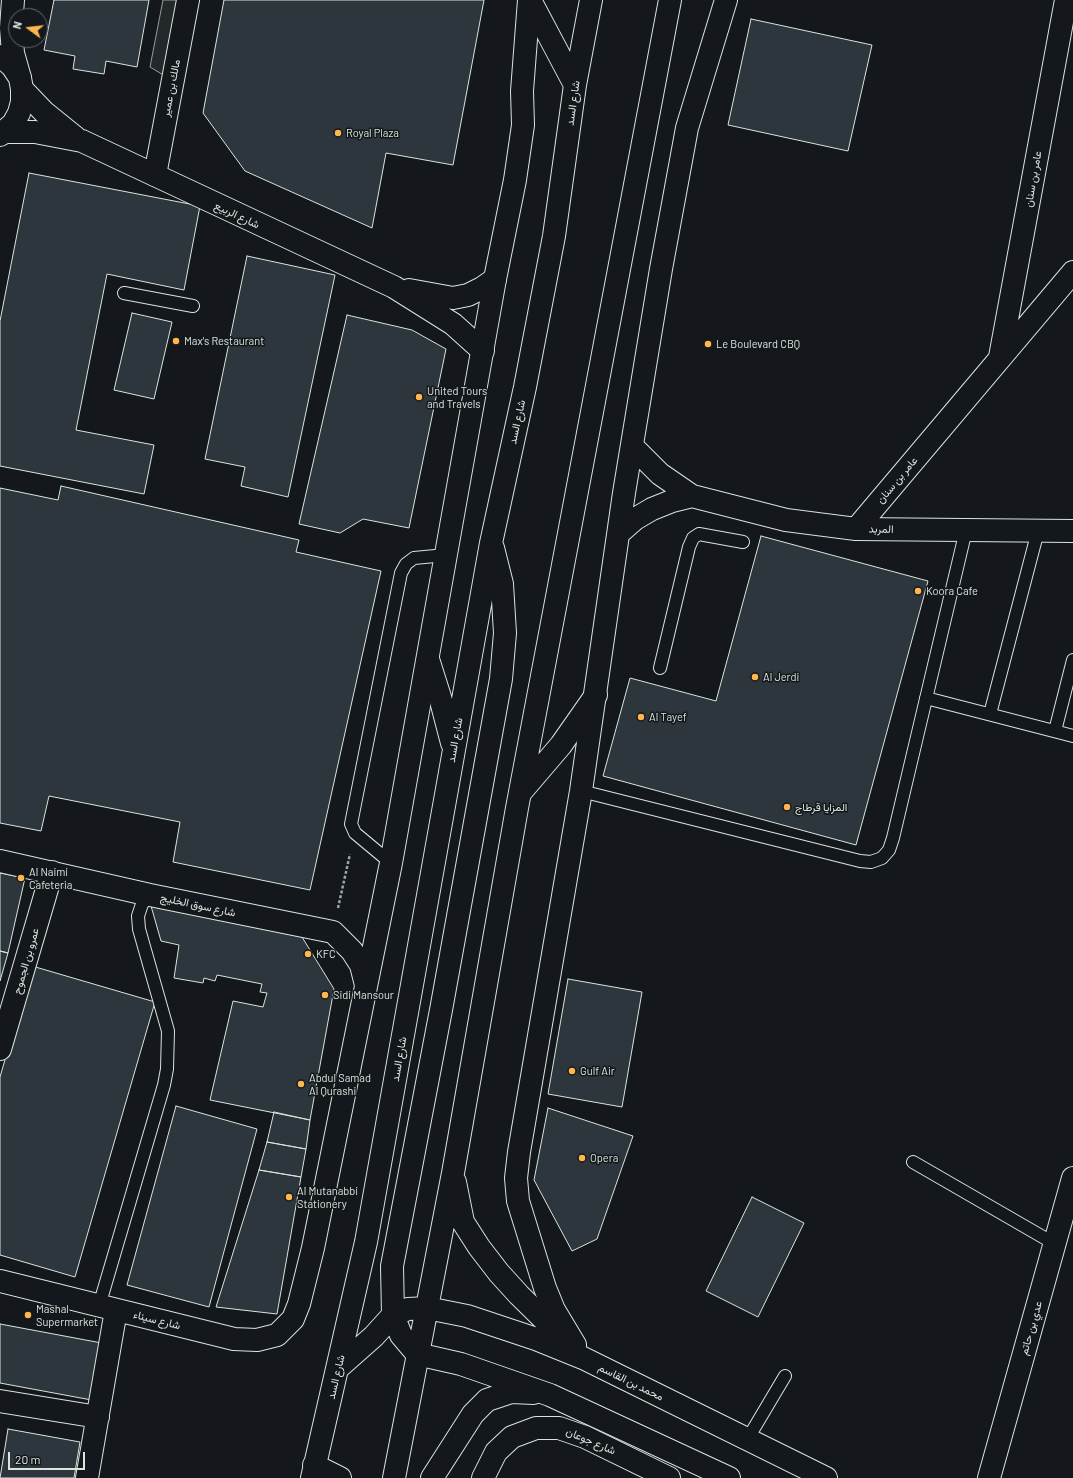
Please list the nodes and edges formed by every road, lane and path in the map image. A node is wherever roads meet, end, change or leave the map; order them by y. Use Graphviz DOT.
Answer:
graph roads {
  1 [pos="13,0"];
  2 [pos="188,0"];
  3 [pos="530,0"];
  4 [pos="591,0"];
  5 [pos="670,0"];
  6 [pos="726,0"];
  7 [pos="1066,0"];
  8 [pos="0,56"];
  9 [pos="21,84"];
  10 [pos="575,85"];
  11 [pos="2,133"];
  12 [pos="82,141"];
  13 [pos="155,175"];
  14 [pos="1073,272"];
  15 [pos="495,279"];
  16 [pos="394,287"];
  17 [pos="124,293"];
  18 [pos="193,306"];
  19 [pos="483,351"];
  20 [pos="1000,357"];
  21 [pos="633,447"];
  22 [pos="692,496"];
  23 [pos="856,529"];
  24 [pos="966,530"];
  25 [pos="1038,531"];
  26 [pos="1073,531"];
  27 [pos="619,533"];
  28 [pos="742,542"];
  29 [pos="491,543"];
  30 [pos="446,555"];
  31 [pos="428,659"];
  32 [pos="1073,660"];
  33 [pos="660,668"];
  34 [pos="596,695"];
  35 [pos="926,698"];
  36 [pos="990,714"];
  37 [pos="1055,731"];
  38 [pos="1073,736"];
  39 [pos="454,749"];
  40 [pos="582,791"];
  41 [pos="520,794"];
  42 [pos="355,833"];
  43 [pos="0,861"];
  44 [pos="391,863"];
  45 [pos="52,872"];
  46 [pos="150,895"];
  47 [pos="333,932"];
  48 [pos="366,986"];
  49 [pos="0,1049"];
  50 [pos="913,1162"];
  51 [pos="453,1173"];
  52 [pos="1073,1178"];
  53 [pos="1055,1244"];
  54 [pos="0,1281"];
  55 [pos="108,1308"];
  56 [pos="428,1308"];
  57 [pos="393,1315"];
  58 [pos="417,1354"];
  59 [pos="583,1358"];
  60 [pos="339,1368"];
  61 [pos="785,1376"];
  62 [pos="550,1394"];
  63 [pos="0,1401"];
  64 [pos="98,1417"];
  65 [pos="747,1440"];
  66 [pos="313,1472"];
  67 [pos="87,1478"];
  68 [pos="340,1478"];
  69 [pos="394,1478"];
  70 [pos="432,1478"];
  71 [pos="482,1478"];
  72 [pos="669,1478"];
  73 [pos="729,1478"];
  74 [pos="826,1478"];
  75 [pos="989,1478"];
  1 -- 9 [label="street"];
  2 -- 13 [label="street, مالك بن عمير"];
  3 -- 10 [label="street"];
  3 -- 15 [label="street"];
  4 -- 10 [label="street, شارع السد"];
  5 -- 41 [label="street"];
  6 -- 21 [label="street"];
  7 -- 20 [label="street, عامر بن سنان"];
  8 -- 9 [label="street, شارع الربيع"];
  9 -- 11 [label="street"];
  9 -- 12 [label="street, شارع الربيع"];
  10 -- 29 [label="street, شارع السد"];
  11 -- 12 [label="street, شارع الربيع"];
  12 -- 13 [label="street, شارع الربيع"];
  13 -- 16 [label="street, شارع الربيع"];
  14 -- 20 [label="street, عامر بن سنان"];
  15 -- 16 [label="street, شارع الربيع"];
  15 -- 19 [label="street"];
  16 -- 19 [label="street, شارع الربيع"];
  17 -- 18 [label="lane"];
  19 -- 30 [label="street"];
  20 -- 23 [label="street, عامر بن سنان"];
  21 -- 22 [label="street, المربد"];
  21 -- 27 [label="street"];
  22 -- 23 [label="street, المربد"];
  22 -- 27 [label="street, المربد"];
  23 -- 24 [label="street, المربد"];
  24 -- 25 [label="street, المربد"];
  24 -- 35 [label="lane"];
  25 -- 26 [label="street, المربد"];
  25 -- 36 [label="lane"];
  27 -- 34 [label="street"];
  28 -- 33 [label="lane"];
  29 -- 39 [label="street, شارع السد"];
  29 -- 57 [label="street"];
  30 -- 31 [label="street"];
  30 -- 42 [label="lane"];
  31 -- 39 [label="street"];
  31 -- 44 [label="street"];
  32 -- 37 [label="lane"];
  34 -- 40 [label="street"];
  34 -- 41 [label="street"];
  35 -- 36 [label="lane"];
  35 -- 40 [label="lane"];
  36 -- 37 [label="lane"];
  37 -- 38 [label="lane"];
  39 -- 60 [label="street, شارع السد"];
  40 -- 59 [label="street"];
  41 -- 51 [label="street"];
  42 -- 44 [label="lane"];
  42 -- 47 [label="path"];
  43 -- 45 [label="street, شارع سوق الخليج"];
  44 -- 48 [label="street"];
  45 -- 46 [label="street, شارع سوق الخليج"];
  45 -- 49 [label="street, عمرو بن الجموح"];
  46 -- 47 [label="street, شارع سوق الخليج"];
  46 -- 55 [label="lane"];
  47 -- 48 [label="street"];
  48 -- 55 [label="street, شارع سيناء"];
  50 -- 53 [label="lane"];
  51 -- 56 [label="street"];
  51 -- 59 [label="street"];
  52 -- 53 [label="street, عدي بن حاتم"];
  53 -- 75 [label="street, عدي بن حاتم"];
  54 -- 55 [label="street, شارع سيناء"];
  55 -- 64 [label="street"];
  56 -- 57 [label="street, محمد بن القاسم"];
  56 -- 58 [label="street"];
  56 -- 59 [label="street, محمد بن القاسم"];
  57 -- 58 [label="street"];
  57 -- 60 [label="street"];
  58 -- 62 [label="street"];
  58 -- 69 [label="street"];
  59 -- 65 [label="street, محمد بن القاسم"];
  60 -- 66 [label="street, شارع السد"];
  61 -- 65 [label="lane"];
  62 -- 70 [label="street"];
  62 -- 73 [label="street"];
  63 -- 64 [label="street"];
  64 -- 67 [label="street"];
  65 -- 74 [label="street, محمد بن القاسم"];
  66 -- 68 [label="street"];
  71 -- 72 [label="street, شارع جوعان"];
}
